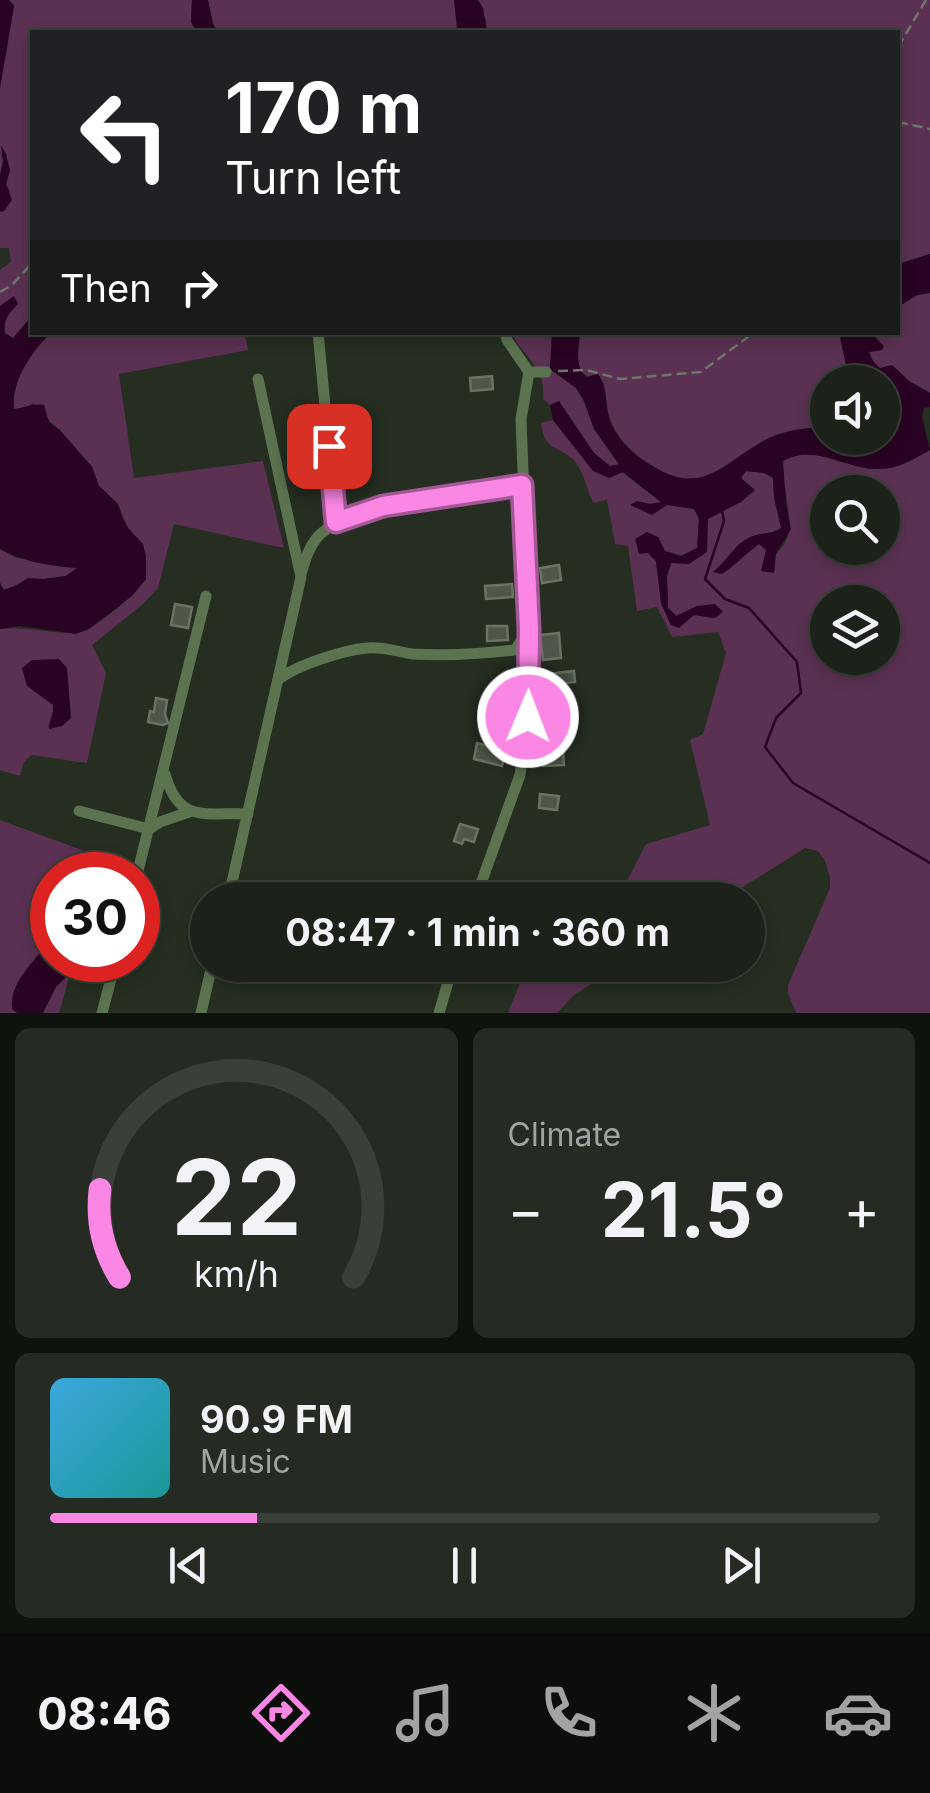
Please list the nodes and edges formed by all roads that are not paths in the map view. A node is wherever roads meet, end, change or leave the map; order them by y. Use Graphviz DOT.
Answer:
graph roads {
  1 [pos="318,335"];
  2 [pos="506,335"];
  3 [pos="529,372"];
  4 [pos="546,372"];
  5 [pos="258,379"];
  6 [pos="522,485"];
  7 [pos="336,522"];
  8 [pos="301,577"];
  9 [pos="206,596"];
  10 [pos="529,629"];
  11 [pos="279,679"];
  12 [pos="164,770"];
  13 [pos="79,811"];
  14 [pos="189,812"];
  15 [pos="248,814"];
  16 [pos="149,829"];
  17 [pos="144,852"];
  18 [pos="232,882"];
  19 [pos="481,882"];
  20 [pos="110,982"];
  21 [pos="208,982"];
  22 [pos="448,982"];
  23 [pos="102,1013"];
  24 [pos="201,1013"];
  25 [pos="439,1013"];
  1 -- 7 [label="street"];
  2 -- 3 [label="street"];
  3 -- 4 [label="street"];
  3 -- 6 [label="street"];
  5 -- 8 [label="street"];
  6 -- 7 [label="street"];
  6 -- 10 [label="street"];
  7 -- 8 [label="street"];
  8 -- 11 [label="street"];
  9 -- 12 [label="street"];
  10 -- 11 [label="street"];
  10 -- 19 [label="street"];
  11 -- 15 [label="street"];
  12 -- 14 [label="street"];
  12 -- 16 [label="street"];
  13 -- 16 [label="street"];
  14 -- 15 [label="street"];
  14 -- 16 [label="street"];
  15 -- 18 [label="street"];
  16 -- 17 [label="street"];
  20 -- 23 [label="street"];
  21 -- 24 [label="street"];
  22 -- 25 [label="street"];
}
